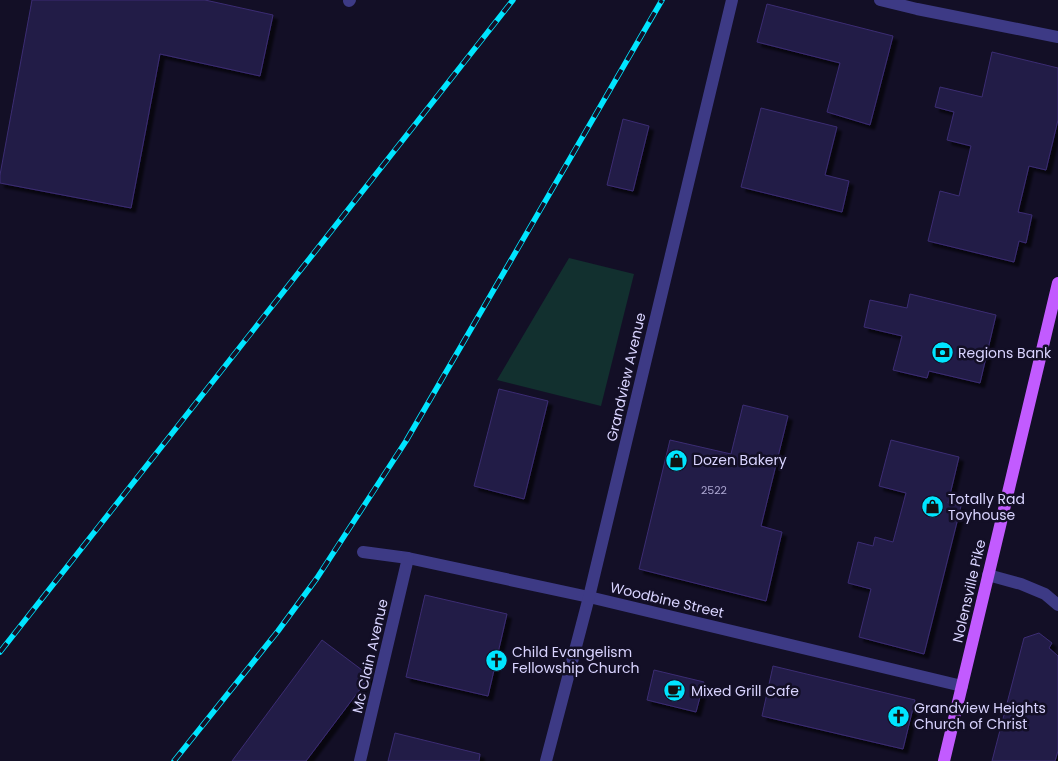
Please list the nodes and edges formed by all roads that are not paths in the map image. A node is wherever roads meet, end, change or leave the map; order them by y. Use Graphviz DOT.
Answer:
graph roads {
  1 [pos="732,0"];
  2 [pos="880,0"];
  3 [pos="1058,37"];
  4 [pos="1058,283"];
  5 [pos="363,552"];
  6 [pos="408,558"];
  7 [pos="988,575"];
  8 [pos="589,597"];
  9 [pos="1058,605"];
  10 [pos="962,686"];
  11 [pos="360,761"];
  12 [pos="546,761"];
  13 [pos="944,761"];
  1 -- 8 [label="street, Grandview Avenue"];
  2 -- 3 [label="street"];
  4 -- 7 [label="main road, Nolensville Pike"];
  5 -- 6 [label="street, Woodbine Street"];
  6 -- 8 [label="street, Woodbine Street"];
  6 -- 11 [label="street, Mc Clain Avenue"];
  7 -- 9 [label="street"];
  7 -- 10 [label="main road, Nolensville Pike"];
  8 -- 10 [label="street, Woodbine Street"];
  8 -- 12 [label="street, Grandview Avenue"];
  10 -- 13 [label="main road, Nolensville Pike"];
}
